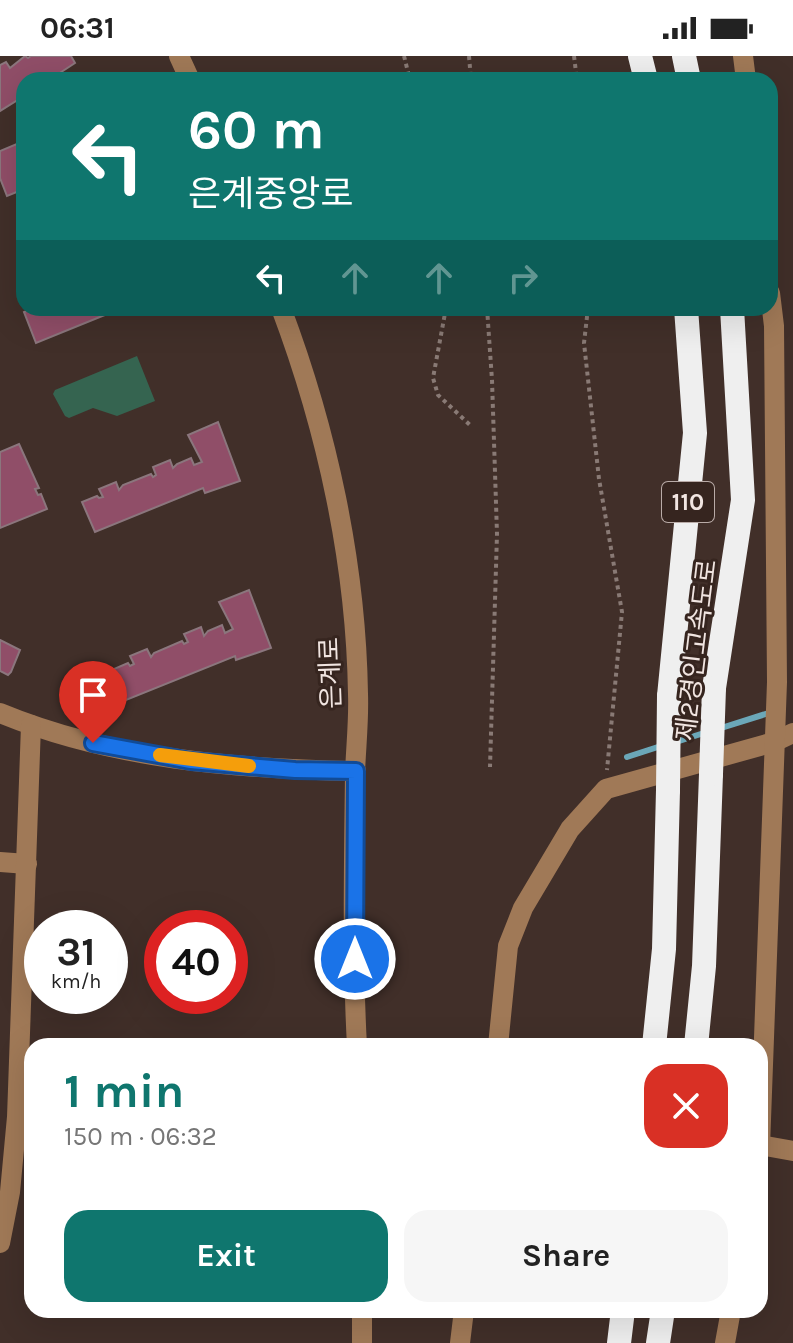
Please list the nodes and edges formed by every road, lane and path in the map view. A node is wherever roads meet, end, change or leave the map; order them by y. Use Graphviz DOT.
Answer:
graph roads {
  1 [pos="284,316"];
  2 [pos="445,316"];
  3 [pos="488,316"];
  4 [pos="587,316"];
  5 [pos="687,316"];
  6 [pos="732,316"];
  7 [pos="773,316"];
  8 [pos="470,425"];
  9 [pos="0,713"];
  10 [pos="31,725"];
  11 [pos="793,733"];
  12 [pos="774,742"];
  13 [pos="490,767"];
  14 [pos="356,771"];
  15 [pos="606,789"];
  16 [pos="0,862"];
  17 [pos="27,864"];
  18 [pos="357,1038"];
  19 [pos="499,1038"];
  20 [pos="655,1038"];
  21 [pos="697,1038"];
  22 [pos="764,1038"];
  23 [pos="768,1147"];
  24 [pos="793,1151"];
  25 [pos="0,1243"];
  26 [pos="362,1318"];
  27 [pos="463,1318"];
  28 [pos="622,1318"];
  29 [pos="662,1318"];
  30 [pos="730,1318"];
  31 [pos="362,1343"];
  32 [pos="460,1343"];
  33 [pos="619,1343"];
  34 [pos="658,1343"];
  35 [pos="725,1343"];
  1 -- 14 [label="street, 은계로"];
  2 -- 8 [label="path"];
  3 -- 13 [label="path"];
  4 -- 15 [label="path"];
  5 -- 20 [label="highway, 제2경인고속도로 / 110, bridge"];
  6 -- 21 [label="highway, 제2경인고속도로 / 110, bridge"];
  7 -- 12 [label="street"];
  9 -- 10 [label="street"];
  10 -- 14 [label="street"];
  10 -- 17 [label="street"];
  11 -- 12 [label="street"];
  12 -- 15 [label="street"];
  12 -- 22 [label="street"];
  14 -- 18 [label="street, 은계로"];
  15 -- 19 [label="street"];
  16 -- 17 [label="street"];
  17 -- 25 [label="street"];
  23 -- 24 [label="street"];
  26 -- 31 [label="street"];
  27 -- 32 [label="street"];
  28 -- 33 [label="highway"];
  29 -- 34 [label="highway"];
  30 -- 35 [label="street"];
}
